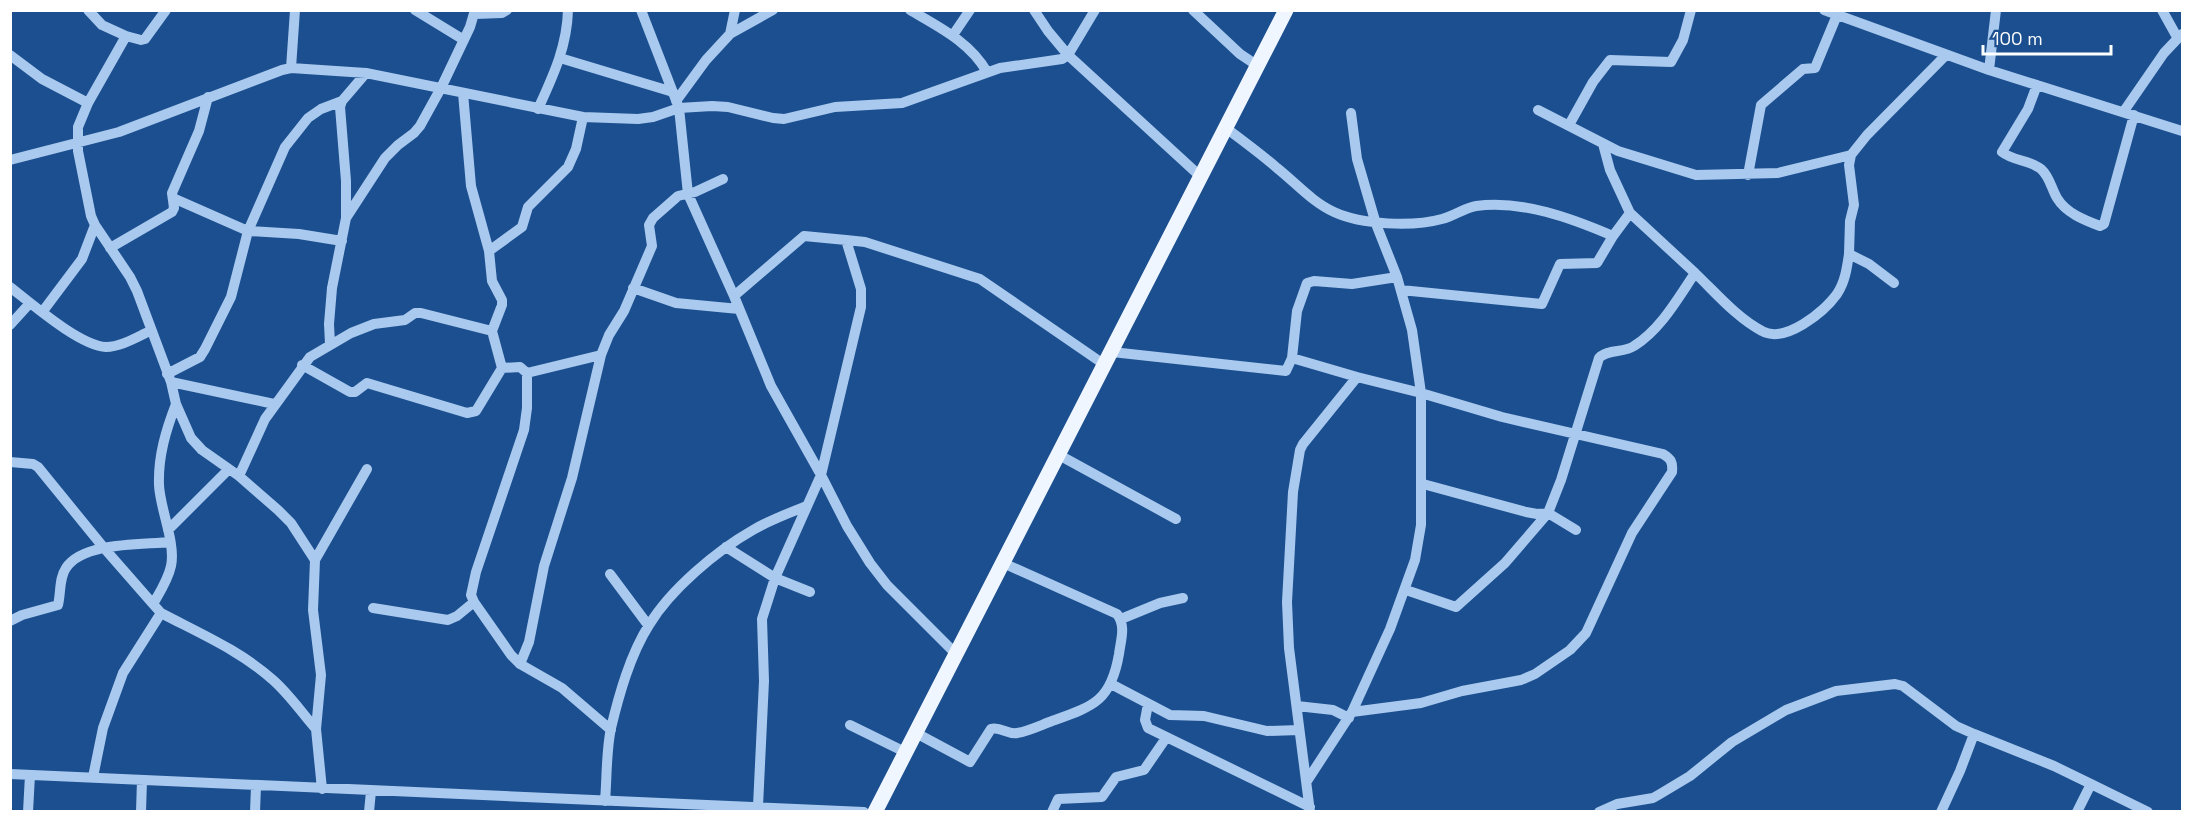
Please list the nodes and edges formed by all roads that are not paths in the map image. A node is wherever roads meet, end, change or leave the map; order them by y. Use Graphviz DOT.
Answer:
graph roads {
  1 [pos="88,10"];
  2 [pos="166,10"];
  3 [pos="295,10"];
  4 [pos="415,10"];
  5 [pos="507,10"];
  6 [pos="568,10"];
  7 [pos="641,10"];
  8 [pos="735,10"];
  9 [pos="773,10"];
  10 [pos="910,10"];
  11 [pos="970,10"];
  12 [pos="1034,10"];
  13 [pos="1095,10"];
  14 [pos="1193,10"];
  15 [pos="1286,10"];
  16 [pos="1691,10"];
  17 [pos="1824,10"];
  18 [pos="1996,10"];
  19 [pos="2162,10"];
  20 [pos="475,12"];
  21 [pos="1837,15"];
  22 [pos="730,34"];
  23 [pos="953,35"];
  24 [pos="126,36"];
  25 [pos="2180,36"];
  26 [pos="464,40"];
  27 [pos="10,55"];
  28 [pos="1068,55"];
  29 [pos="1946,56"];
  30 [pos="560,57"];
  31 [pos="1258,66"];
  32 [pos="291,68"];
  33 [pos="1989,70"];
  34 [pos="987,72"];
  35 [pos="366,73"];
  36 [pos="2037,85"];
  37 [pos="441,88"];
  38 [pos="463,93"];
  39 [pos="208,97"];
  40 [pos="676,100"];
  41 [pos="342,101"];
  42 [pos="88,103"];
  43 [pos="538,109"];
  44 [pos="1538,110"];
  45 [pos="1351,113"];
  46 [pos="2129,113"];
  47 [pos="583,117"];
  48 [pos="1569,125"];
  49 [pos="1227,128"];
  50 [pos="2182,131"];
  51 [pos="78,142"];
  52 [pos="1603,144"];
  53 [pos="1851,155"];
  54 [pos="10,160"];
  55 [pos="1748,175"];
  56 [pos="1201,177"];
  57 [pos="723,179"];
  58 [pos="688,194"];
  59 [pos="173,198"];
  60 [pos="1630,213"];
  61 [pos="346,219"];
  62 [pos="1376,224"];
  63 [pos="94,225"];
  64 [pos="248,231"];
  65 [pos="1613,236"];
  66 [pos="846,240"];
  67 [pos="342,241"];
  68 [pos="110,248"];
  69 [pos="489,251"];
  70 [pos="1849,254"];
  71 [pos="1695,273"];
  72 [pos="1397,277"];
  73 [pos="1894,283"];
  74 [pos="10,287"];
  75 [pos="633,288"];
  76 [pos="1401,290"];
  77 [pos="734,296"];
  78 [pos="30,303"];
  79 [pos="739,309"];
  80 [pos="43,311"];
  81 [pos="10,325"];
  82 [pos="150,331"];
  83 [pos="492,331"];
  84 [pos="330,344"];
  85 [pos="601,355"];
  86 [pos="1292,358"];
  87 [pos="1109,359"];
  88 [pos="302,365"];
  89 [pos="502,368"];
  90 [pos="527,373"];
  91 [pos="1357,377"];
  92 [pos="169,378"];
  93 [pos="1421,393"];
  94 [pos="176,404"];
  95 [pos="274,404"];
  96 [pos="1574,435"];
  97 [pos="1059,455"];
  98 [pos="10,462"];
  99 [pos="229,469"];
  100 [pos="367,469"];
  101 [pos="821,475"];
  102 [pos="239,476"];
  103 [pos="1423,484"];
  104 [pos="807,506"];
  105 [pos="1548,513"];
  106 [pos="1176,519"];
  107 [pos="168,530"];
  108 [pos="1576,530"];
  109 [pos="170,542"];
  110 [pos="726,547"];
  111 [pos="104,548"];
  112 [pos="315,560"];
  113 [pos="1003,563"];
  114 [pos="610,574"];
  115 [pos="775,578"];
  116 [pos="1406,590"];
  117 [pos="810,592"];
  118 [pos="1183,598"];
  119 [pos="474,602"];
  120 [pos="153,603"];
  121 [pos="373,608"];
  122 [pos="161,613"];
  123 [pos="1120,619"];
  124 [pos="10,621"];
  125 [pos="648,626"];
  126 [pos="956,654"];
  127 [pos="520,664"];
  128 [pos="1112,684"];
  129 [pos="1148,704"];
  130 [pos="1297,706"];
  131 [pos="1351,715"];
  132 [pos="850,725"];
  133 [pos="316,729"];
  134 [pos="610,730"];
  135 [pos="1299,730"];
  136 [pos="916,733"];
  137 [pos="1974,734"];
  138 [pos="1166,738"];
  139 [pos="905,752"];
  140 [pos="10,774"];
  141 [pos="30,775"];
  142 [pos="93,777"];
  143 [pos="142,780"];
  144 [pos="1307,781"];
  145 [pos="2091,784"];
  146 [pos="256,786"];
  147 [pos="322,789"];
  148 [pos="371,791"];
  149 [pos="1648,799"];
  150 [pos="605,801"];
  151 [pos="758,806"];
  152 [pos="1310,809"];
  153 [pos="28,812"];
  154 [pos="141,812"];
  155 [pos="255,812"];
  156 [pos="369,812"];
  157 [pos="864,812"];
  158 [pos="875,812"];
  159 [pos="1052,812"];
  160 [pos="1599,812"];
  161 [pos="1652,812"];
  162 [pos="1941,812"];
  163 [pos="2078,812"];
  164 [pos="2148,812"];
  1 -- 24 [label="street"];
  2 -- 24 [label="street"];
  3 -- 32 [label="street"];
  4 -- 26 [label="street"];
  5 -- 20 [label="street"];
  6 -- 30 [label="street"];
  7 -- 40 [label="street"];
  8 -- 22 [label="street"];
  9 -- 22 [label="street"];
  10 -- 23 [label="street"];
  11 -- 23 [label="street"];
  12 -- 28 [label="street"];
  13 -- 28 [label="street"];
  14 -- 31 [label="street"];
  15 -- 31 [label="main road"];
  16 -- 48 [label="street"];
  17 -- 21 [label="street"];
  18 -- 33 [label="street"];
  19 -- 25 [label="street"];
  20 -- 26 [label="street"];
  21 -- 29 [label="street"];
  21 -- 55 [label="street"];
  22 -- 40 [label="street"];
  23 -- 34 [label="street"];
  24 -- 42 [label="street"];
  25 -- 46 [label="street"];
  26 -- 37 [label="street"];
  27 -- 42 [label="street"];
  28 -- 34 [label="street"];
  28 -- 56 [label="street"];
  29 -- 33 [label="street"];
  29 -- 53 [label="street"];
  30 -- 40 [label="street"];
  30 -- 43 [label="street"];
  31 -- 49 [label="main road"];
  32 -- 35 [label="street"];
  32 -- 39 [label="street"];
  33 -- 36 [label="street"];
  34 -- 40 [label="street"];
  35 -- 37 [label="street"];
  35 -- 41 [label="street"];
  36 -- 46 [label="street"];
  36 -- 46 [label="street"];
  37 -- 38 [label="street"];
  37 -- 61 [label="street"];
  38 -- 43 [label="street"];
  38 -- 69 [label="street"];
  39 -- 51 [label="street"];
  39 -- 59 [label="street"];
  40 -- 47 [label="street"];
  40 -- 58 [label="street"];
  41 -- 61 [label="street"];
  41 -- 64 [label="street"];
  42 -- 51 [label="street"];
  43 -- 47 [label="street"];
  44 -- 48 [label="street"];
  45 -- 62 [label="street"];
  46 -- 50 [label="street"];
  47 -- 69 [label="street"];
  48 -- 52 [label="street"];
  49 -- 56 [label="main road"];
  49 -- 62 [label="street"];
  51 -- 54 [label="street"];
  51 -- 63 [label="street"];
  52 -- 55 [label="street"];
  52 -- 60 [label="street"];
  53 -- 55 [label="street"];
  53 -- 70 [label="street"];
  56 -- 87 [label="main road"];
  57 -- 58 [label="street"];
  58 -- 75 [label="street"];
  58 -- 77 [label="street"];
  59 -- 64 [label="street"];
  59 -- 68 [label="street"];
  60 -- 65 [label="street"];
  60 -- 71 [label="street"];
  61 -- 67 [label="street"];
  62 -- 65 [label="street"];
  62 -- 72 [label="street"];
  63 -- 68 [label="street"];
  63 -- 80 [label="street"];
  64 -- 67 [label="street"];
  64 -- 92 [label="street"];
  65 -- 76 [label="street"];
  66 -- 77 [label="street"];
  66 -- 87 [label="street"];
  66 -- 101 [label="street"];
  67 -- 84 [label="street"];
  68 -- 82 [label="street"];
  69 -- 83 [label="street"];
  70 -- 71 [label="street"];
  70 -- 73 [label="street"];
  71 -- 96 [label="street"];
  72 -- 76 [label="street"];
  72 -- 86 [label="street"];
  74 -- 78 [label="street"];
  75 -- 79 [label="street"];
  75 -- 85 [label="street"];
  76 -- 93 [label="street"];
  77 -- 79 [label="street"];
  78 -- 80 [label="street"];
  78 -- 81 [label="street"];
  79 -- 101 [label="street"];
  80 -- 82 [label="street"];
  82 -- 92 [label="street"];
  83 -- 84 [label="street"];
  83 -- 89 [label="street"];
  84 -- 88 [label="street"];
  85 -- 90 [label="street"];
  85 -- 127 [label="street"];
  86 -- 87 [label="street"];
  86 -- 91 [label="street"];
  87 -- 97 [label="main road"];
  88 -- 89 [label="street"];
  88 -- 95 [label="street"];
  89 -- 90 [label="street"];
  90 -- 119 [label="street"];
  91 -- 93 [label="street"];
  91 -- 130 [label="street"];
  92 -- 94 [label="street"];
  92 -- 95 [label="street"];
  93 -- 96 [label="street"];
  93 -- 103 [label="street"];
  94 -- 99 [label="street"];
  94 -- 107 [label="street"];
  95 -- 102 [label="street"];
  96 -- 105 [label="street"];
  96 -- 131 [label="street"];
  97 -- 106 [label="street"];
  97 -- 113 [label="main road"];
  98 -- 111 [label="street"];
  99 -- 102 [label="street"];
  99 -- 107 [label="street"];
  100 -- 112 [label="street"];
  101 -- 104 [label="street"];
  101 -- 126 [label="street"];
  102 -- 112 [label="street"];
  103 -- 105 [label="street"];
  103 -- 116 [label="street"];
  104 -- 110 [label="street"];
  104 -- 115 [label="street"];
  105 -- 108 [label="street"];
  105 -- 116 [label="street"];
  107 -- 109 [label="street"];
  109 -- 111 [label="street"];
  109 -- 120 [label="street"];
  110 -- 115 [label="street"];
  110 -- 125 [label="street"];
  111 -- 120 [label="street"];
  111 -- 124 [label="street"];
  112 -- 133 [label="street"];
  113 -- 123 [label="street"];
  113 -- 126 [label="main road"];
  114 -- 125 [label="street"];
  115 -- 117 [label="street"];
  115 -- 151 [label="street"];
  116 -- 131 [label="street"];
  118 -- 123 [label="street"];
  119 -- 121 [label="street"];
  119 -- 127 [label="street"];
  120 -- 122 [label="street"];
  122 -- 133 [label="street"];
  122 -- 142 [label="street"];
  123 -- 128 [label="street"];
  125 -- 134 [label="street"];
  126 -- 136 [label="main road"];
  127 -- 134 [label="street"];
  128 -- 129 [label="street"];
  128 -- 136 [label="street"];
  129 -- 135 [label="street"];
  129 -- 138 [label="street"];
  130 -- 131 [label="street"];
  130 -- 135 [label="street"];
  131 -- 144 [label="street"];
  132 -- 139 [label="street"];
  133 -- 147 [label="street"];
  134 -- 150 [label="street"];
  135 -- 144 [label="street"];
  136 -- 139 [label="main road"];
  137 -- 145 [label="street"];
  137 -- 149 [label="street"];
  137 -- 162 [label="street"];
  138 -- 152 [label="street"];
  138 -- 159 [label="street"];
  139 -- 158 [label="main road"];
  140 -- 141 [label="street"];
  141 -- 142 [label="street"];
  141 -- 153 [label="street"];
  142 -- 143 [label="street"];
  143 -- 146 [label="street"];
  143 -- 154 [label="street"];
  144 -- 152 [label="street"];
  145 -- 163 [label="street"];
  145 -- 164 [label="street"];
  146 -- 147 [label="street"];
  146 -- 155 [label="street"];
  147 -- 148 [label="street"];
  148 -- 150 [label="street"];
  148 -- 156 [label="street"];
  149 -- 160 [label="street"];
  149 -- 161 [label="street"];
  150 -- 151 [label="street"];
  151 -- 157 [label="street"];
}
